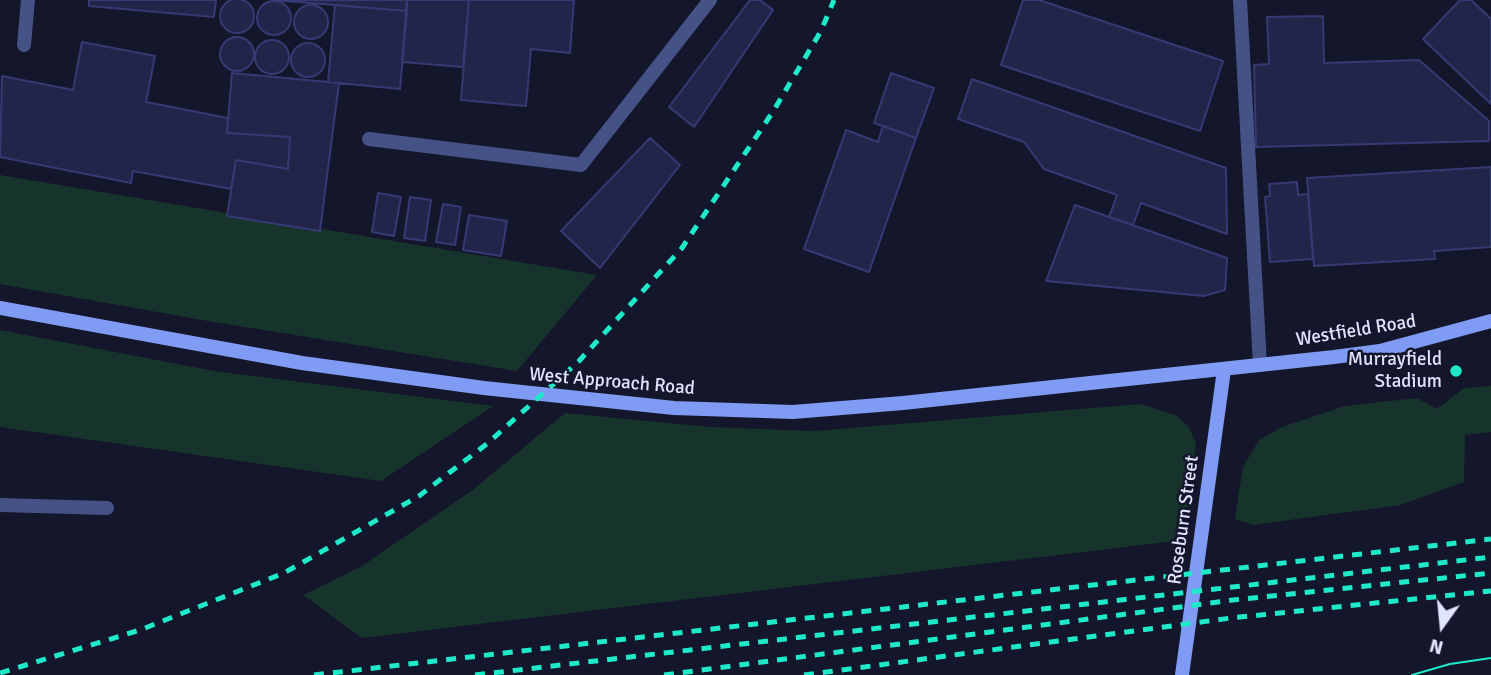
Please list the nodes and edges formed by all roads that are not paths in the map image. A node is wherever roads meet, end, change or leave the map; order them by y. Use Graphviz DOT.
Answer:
graph roads {
  1 [pos="28,0"];
  2 [pos="710,0"];
  3 [pos="1240,0"];
  4 [pos="24,45"];
  5 [pos="369,139"];
  6 [pos="0,308"];
  7 [pos="1491,321"];
  8 [pos="1259,365"];
  9 [pos="1224,370"];
  10 [pos="0,505"];
  11 [pos="107,508"];
  12 [pos="1182,675"];
  1 -- 4 [label="lane"];
  2 -- 5 [label="lane"];
  3 -- 8 [label="lane"];
  6 -- 9 [label="street, West Approach Road"];
  7 -- 8 [label="street, Westfield Road"];
  8 -- 9 [label="street, Westfield Road"];
  9 -- 12 [label="street, Roseburn Street"];
  10 -- 11 [label="lane"];
}
